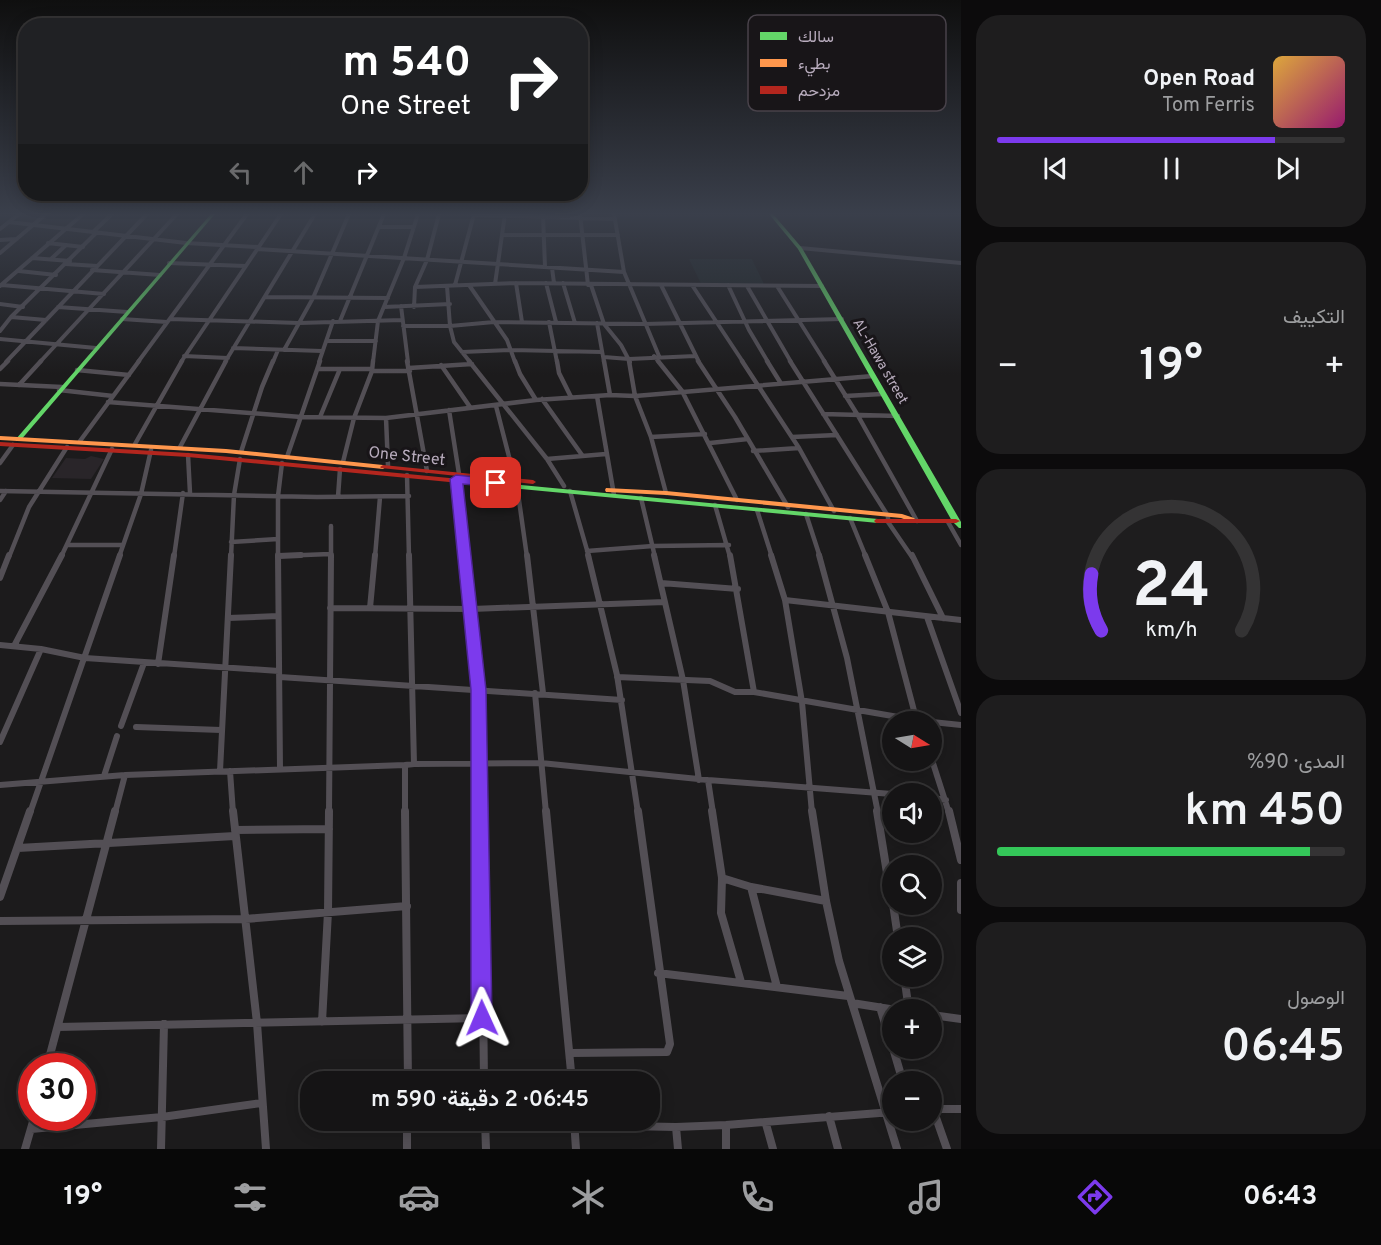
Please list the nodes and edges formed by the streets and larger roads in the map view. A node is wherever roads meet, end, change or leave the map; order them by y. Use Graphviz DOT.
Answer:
graph roads {
  1 [pos="21,268"];
  2 [pos="63,268"];
  3 [pos="96,268"];
  4 [pos="128,268"];
  5 [pos="166,268"];
  6 [pos="206,268"];
  7 [pos="244,268"];
  8 [pos="284,268"];
  9 [pos="326,268"];
  10 [pos="363,268"];
  11 [pos="400,268"];
  12 [pos="424,268"];
  13 [pos="460,268"];
  14 [pos="497,268"];
  15 [pos="552,268"];
  16 [pos="623,268"];
  17 [pos="811,268"];
  18 [pos="18,270"];
  19 [pos="92,270"];
  20 [pos="587,270"];
  21 [pos="124,272"];
  22 [pos="624,272"];
  23 [pos="56,275"];
  24 [pos="160,275"];
  25 [pos="0,279"];
  26 [pos="8,279"];
  27 [pos="516,283"];
  28 [pos="546,283"];
  29 [pos="554,283"];
  30 [pos="563,283"];
  31 [pos="495,284"];
  32 [pos="1,285"];
  33 [pos="447,285"];
  34 [pos="455,285"];
  35 [pos="470,285"];
  36 [pos="589,285"];
  37 [pos="628,285"];
  38 [pos="661,285"];
  39 [pos="692,285"];
  40 [pos="728,285"];
  41 [pos="747,286"];
  42 [pos="777,286"];
  43 [pos="822,286"];
  44 [pos="415,287"];
  45 [pos="42,288"];
  46 [pos="71,292"];
  47 [pos="104,294"];
  48 [pos="265,297"];
  49 [pos="313,298"];
  50 [pos="350,298"];
  51 [pos="388,298"];
  52 [pos="0,304"];
  53 [pos="450,304"];
  54 [pos="401,306"];
  55 [pos="23,307"];
  56 [pos="58,307"];
  57 [pos="384,307"];
  58 [pos="414,307"];
  59 [pos="90,310"];
  60 [pos="125,316"];
  61 [pos="11,317"];
  62 [pos="796,319"];
  63 [pos="842,319"];
  64 [pos="46,320"];
  65 [pos="168,320"];
  66 [pos="208,321"];
  67 [pos="248,321"];
  68 [pos="333,321"];
  69 [pos="340,321"];
  70 [pos="378,321"];
  71 [pos="745,321"];
  72 [pos="767,321"];
  73 [pos="0,322"];
  74 [pos="8,322"];
  75 [pos="494,322"];
  76 [pos="522,322"];
  77 [pos="549,322"];
  78 [pos="556,322"];
  79 [pos="714,322"];
  80 [pos="298,323"];
  81 [pos="403,323"];
  82 [pos="575,323"];
  83 [pos="597,323"];
  84 [pos="678,323"];
  85 [pos="604,324"];
  86 [pos="644,324"];
  87 [pos="450,326"];
  88 [pos="0,331"];
  89 [pos="0,339"];
  90 [pos="326,341"];
  91 [pos="376,341"];
  92 [pos="25,342"];
  93 [pos="56,344"];
  94 [pos="96,348"];
  95 [pos="233,348"];
  96 [pos="278,350"];
  97 [pos="284,350"];
  98 [pos="511,350"];
  99 [pos="322,351"];
  100 [pos="555,351"];
  101 [pos="462,352"];
  102 [pos="603,355"];
  103 [pos="184,356"];
  104 [pos="657,356"];
  105 [pos="695,356"];
  106 [pos="228,358"];
  107 [pos="629,359"];
  108 [pos="0,360"];
  109 [pos="7,361"];
  110 [pos="472,364"];
  111 [pos="441,365"];
  112 [pos="0,369"];
  113 [pos="318,369"];
  114 [pos="340,369"];
  115 [pos="409,369"];
  116 [pos="77,370"];
  117 [pos="372,370"];
  118 [pos="129,375"];
  119 [pos="873,376"];
  120 [pos="832,378"];
  121 [pos="803,381"];
  122 [pos="780,382"];
  123 [pos="0,384"];
  124 [pos="757,384"];
  125 [pos="19,385"];
  126 [pos="718,388"];
  127 [pos="61,389"];
  128 [pos="682,391"];
  129 [pos="882,394"];
  130 [pos="610,395"];
  131 [pos="113,396"];
  132 [pos="597,396"];
  133 [pos="635,396"];
  134 [pos="845,396"];
  135 [pos="571,397"];
  136 [pos="539,400"];
  137 [pos="108,402"];
  138 [pos="155,404"];
  139 [pos="505,405"];
  140 [pos="496,406"];
  141 [pos="199,408"];
  142 [pos="470,408"];
  143 [pos="449,410"];
  144 [pos="253,412"];
  145 [pos="417,414"];
  146 [pos="823,414"];
  147 [pos="856,414"];
  148 [pos="898,416"];
  149 [pos="300,417"];
  150 [pos="320,417"];
  151 [pos="354,418"];
  152 [pos="386,418"];
  153 [pos="705,434"];
  154 [pos="837,435"];
  155 [pos="651,437"];
  156 [pos="792,437"];
  157 [pos="0,438"];
  158 [pos="20,439"];
  159 [pos="748,440"];
  160 [pos="80,441"];
  161 [pos="710,443"];
  162 [pos="0,444"];
  163 [pos="135,444"];
  164 [pos="13,445"];
  165 [pos="67,447"];
  166 [pos="180,447"];
  167 [pos="799,448"];
  168 [pos="151,449"];
  169 [pos="112,450"];
  170 [pos="753,451"];
  171 [pos="188,454"];
  172 [pos="606,454"];
  173 [pos="582,455"];
  174 [pos="240,456"];
  175 [pos="547,459"];
  176 [pos="285,460"];
  177 [pos="0,463"];
  178 [pos="342,466"];
  179 [pos="388,466"];
  180 [pos="366,468"];
  181 [pos="427,471"];
  182 [pos="407,475"];
  183 [pos="458,477"];
  184 [pos="516,483"];
  185 [pos="567,488"];
  186 [pos="3,491"];
  187 [pos="38,491"];
  188 [pos="186,493"];
  189 [pos="614,493"];
  190 [pos="666,493"];
  191 [pos="92,494"];
  192 [pos="141,494"];
  193 [pos="234,495"];
  194 [pos="278,496"];
  195 [pos="409,496"];
  196 [pos="338,497"];
  197 [pos="380,497"];
  198 [pos="641,498"];
  199 [pos="0,500"];
  200 [pos="737,500"];
  201 [pos="715,505"];
  202 [pos="788,507"];
  203 [pos="757,510"];
  204 [pos="834,511"];
  205 [pos="806,514"];
  206 [pos="850,518"];
  207 [pos="888,519"];
  208 [pos="917,521"];
  209 [pos="955,523"];
  210 [pos="331,526"];
  211 [pos="278,539"];
  212 [pos="231,543"];
  213 [pos="67,545"];
  214 [pos="123,545"];
  215 [pos="729,545"];
  216 [pos="961,545"];
  217 [pos="654,546"];
  218 [pos="587,551"];
  219 [pos="330,554"];
  220 [pos="279,556"];
  221 [pos="0,578"];
  222 [pos="662,583"];
  223 [pos="738,589"];
  224 [pos="785,600"];
  225 [pos="665,602"];
  226 [pos="601,603"];
  227 [pos="534,607"];
  228 [pos="835,607"];
  229 [pos="330,608"];
  230 [pos="370,608"];
  231 [pos="472,609"];
  232 [pos="409,610"];
  233 [pos="888,612"];
  234 [pos="278,616"];
  235 [pos="927,617"];
  236 [pos="228,618"];
  237 [pos="943,618"];
  238 [pos="961,620"];
  239 [pos="0,645"];
  240 [pos="14,646"];
  241 [pos="41,649"];
  242 [pos="85,658"];
  243 [pos="144,663"];
  244 [pos="158,664"];
  245 [pos="224,669"];
  246 [pos="280,674"];
  247 [pos="617,677"];
  248 [pos="329,680"];
  249 [pos="683,680"];
  250 [pos="412,685"];
  251 [pos="479,690"];
  252 [pos="754,692"];
  253 [pos="535,693"];
  254 [pos="543,693"];
  255 [pos="622,700"];
  256 [pos="802,702"];
  257 [pos="858,710"];
  258 [pos="914,711"];
  259 [pos="961,713"];
  260 [pos="882,714"];
  261 [pos="942,723"];
  262 [pos="961,725"];
  263 [pos="121,726"];
  264 [pos="136,727"];
  265 [pos="221,730"];
  266 [pos="117,736"];
  267 [pos="0,742"];
  268 [pos="481,762"];
  269 [pos="541,763"];
  270 [pos="414,764"];
  271 [pos="405,765"];
  272 [pos="330,767"];
  273 [pos="280,769"];
  274 [pos="220,771"];
  275 [pos="230,771"];
  276 [pos="633,771"];
  277 [pos="936,771"];
  278 [pos="125,775"];
  279 [pos="104,776"];
  280 [pos="40,780"];
  281 [pos="699,780"];
  282 [pos="708,780"];
  283 [pos="0,785"];
  284 [pos="808,786"];
  285 [pos="873,792"];
  286 [pos="882,793"];
  287 [pos="942,799"];
  288 [pos="946,800"];
  289 [pos="329,829"];
  290 [pos="235,833"];
  291 [pos="108,845"];
  292 [pos="18,848"];
  293 [pos="884,855"];
  294 [pos="961,860"];
  295 [pos="722,878"];
  296 [pos="961,883"];
  297 [pos="751,887"];
  298 [pos="0,897"];
  299 [pos="826,901"];
  300 [pos="407,906"];
  301 [pos="961,910"];
  302 [pos="328,912"];
  303 [pos="245,919"];
  304 [pos="86,920"];
  305 [pos="0,921"];
  306 [pos="658,973"];
  307 [pos="741,982"];
  308 [pos="777,987"];
  309 [pos="850,1000"];
  310 [pos="880,1007"];
  311 [pos="882,1013"];
  312 [pos="942,1016"];
  313 [pos="482,1018"];
  314 [pos="961,1019"];
  315 [pos="409,1020"];
  316 [pos="322,1022"];
  317 [pos="257,1023"];
  318 [pos="164,1024"];
  319 [pos="58,1027"];
  320 [pos="51,1053"];
  321 [pos="571,1053"];
  322 [pos="408,1071"];
  323 [pos="484,1071"];
  324 [pos="572,1071"];
  325 [pos="882,1093"];
  326 [pos="261,1103"];
  327 [pos="942,1109"];
  328 [pos="961,1109"];
  329 [pos="882,1113"];
  330 [pos="830,1116"];
  331 [pos="162,1117"];
  332 [pos="96,1123"];
  333 [pos="765,1124"];
  334 [pos="726,1125"];
  335 [pos="660,1126"];
  336 [pos="676,1127"];
  337 [pos="30,1131"];
  338 [pos="407,1131"];
  339 [pos="485,1131"];
  340 [pos="575,1131"];
  341 [pos="893,1131"];
  342 [pos="940,1131"];
  343 [pos="25,1149"];
  344 [pos="161,1149"];
  345 [pos="266,1149"];
  346 [pos="407,1149"];
  347 [pos="486,1149"];
  348 [pos="576,1149"];
  349 [pos="678,1149"];
  350 [pos="726,1149"];
  351 [pos="772,1149"];
  352 [pos="838,1149"];
  353 [pos="897,1149"];
  354 [pos="947,1149"];
  1 -- 18 [label="street"];
  2 -- 23 [label="street"];
  3 -- 19 [label="street"];
  4 -- 21 [label="street"];
  5 -- 24 [label="street"];
  6 -- 65 [label="street"];
  7 -- 66 [label="street"];
  8 -- 48 [label="street"];
  9 -- 49 [label="street"];
  10 -- 50 [label="street"];
  11 -- 51 [label="street"];
  12 -- 44 [label="street"];
  13 -- 34 [label="street"];
  14 -- 31 [label="street"];
  15 -- 20 [label="street"];
  15 -- 29 [label="street"];
  16 -- 22 [label="street"];
  17 -- 43 [label="street, AL-Hawa street"];
  18 -- 23 [label="street"];
  18 -- 26 [label="street"];
  19 -- 21 [label="street"];
  19 -- 46 [label="street"];
  20 -- 22 [label="street"];
  20 -- 36 [label="street"];
  21 -- 24 [label="street"];
  21 -- 47 [label="street"];
  22 -- 37 [label="street"];
  23 -- 45 [label="street"];
  24 -- 60 [label="street"];
  25 -- 26 [label="street"];
  26 -- 32 [label="street"];
  27 -- 28 [label="street"];
  27 -- 31 [label="street"];
  27 -- 76 [label="street"];
  28 -- 29 [label="street"];
  28 -- 78 [label="street"];
  29 -- 30 [label="street"];
  30 -- 36 [label="street"];
  30 -- 82 [label="street"];
  31 -- 35 [label="street"];
  32 -- 45 [label="street"];
  33 -- 34 [label="street"];
  33 -- 44 [label="street"];
  33 -- 53 [label="street"];
  34 -- 35 [label="street"];
  35 -- 75 [label="street"];
  36 -- 37 [label="street"];
  36 -- 85 [label="street"];
  37 -- 38 [label="street"];
  37 -- 86 [label="street"];
  38 -- 39 [label="street"];
  38 -- 84 [label="street"];
  39 -- 40 [label="street"];
  39 -- 79 [label="street"];
  40 -- 41 [label="street"];
  40 -- 71 [label="street"];
  41 -- 42 [label="street"];
  41 -- 72 [label="street"];
  42 -- 43 [label="street"];
  42 -- 62 [label="street"];
  43 -- 63 [label="street, AL-Hawa street"];
  44 -- 58 [label="street"];
  45 -- 46 [label="street"];
  45 -- 55 [label="street"];
  46 -- 47 [label="street"];
  46 -- 56 [label="street"];
  47 -- 59 [label="street"];
  48 -- 49 [label="street"];
  48 -- 67 [label="street"];
  49 -- 50 [label="street"];
  49 -- 80 [label="street"];
  50 -- 51 [label="street"];
  50 -- 69 [label="street"];
  51 -- 57 [label="street"];
  52 -- 55 [label="street"];
  53 -- 58 [label="street"];
  53 -- 87 [label="street"];
  54 -- 57 [label="street"];
  54 -- 58 [label="street"];
  54 -- 81 [label="street"];
  55 -- 61 [label="street"];
  56 -- 59 [label="street"];
  56 -- 64 [label="street"];
  57 -- 70 [label="street"];
  59 -- 60 [label="street"];
  59 -- 93 [label="street"];
  60 -- 65 [label="street"];
  60 -- 94 [label="street"];
  61 -- 64 [label="street"];
  61 -- 74 [label="street"];
  62 -- 63 [label="street"];
  62 -- 72 [label="street"];
  62 -- 120 [label="street"];
  63 -- 119 [label="street, AL-Hawa street"];
  64 -- 92 [label="street"];
  65 -- 66 [label="street"];
  65 -- 118 [label="street"];
  66 -- 67 [label="street"];
  66 -- 103 [label="street"];
  67 -- 80 [label="street"];
  67 -- 95 [label="street"];
  68 -- 69 [label="street"];
  68 -- 80 [label="street"];
  68 -- 90 [label="street"];
  69 -- 70 [label="street"];
  70 -- 81 [label="street"];
  70 -- 91 [label="street"];
  71 -- 72 [label="street"];
  71 -- 79 [label="street"];
  71 -- 122 [label="street"];
  72 -- 121 [label="street"];
  73 -- 74 [label="street"];
  74 -- 88 [label="street"];
  75 -- 76 [label="street"];
  75 -- 87 [label="street"];
  75 -- 98 [label="street"];
  76 -- 77 [label="street"];
  77 -- 78 [label="street"];
  77 -- 100 [label="street"];
  78 -- 82 [label="street"];
  79 -- 84 [label="street"];
  79 -- 124 [label="street"];
  80 -- 97 [label="street"];
  81 -- 87 [label="street"];
  81 -- 115 [label="street"];
  82 -- 83 [label="street"];
  83 -- 85 [label="street"];
  83 -- 102 [label="street"];
  84 -- 86 [label="street"];
  84 -- 105 [label="street"];
  85 -- 86 [label="street"];
  85 -- 107 [label="street"];
  86 -- 104 [label="street"];
  87 -- 101 [label="street"];
  89 -- 92 [label="street"];
  90 -- 91 [label="street"];
  90 -- 99 [label="street"];
  91 -- 117 [label="street"];
  92 -- 93 [label="street"];
  92 -- 109 [label="street"];
  93 -- 94 [label="street"];
  93 -- 125 [label="street"];
  94 -- 116 [label="street"];
  95 -- 96 [label="street"];
  95 -- 106 [label="street"];
  96 -- 97 [label="street"];
  96 -- 144 [label="street"];
  97 -- 99 [label="street"];
  98 -- 100 [label="street"];
  98 -- 101 [label="street"];
  98 -- 136 [label="street"];
  99 -- 113 [label="street"];
  100 -- 102 [label="street"];
  100 -- 135 [label="street"];
  101 -- 110 [label="street"];
  102 -- 107 [label="street"];
  102 -- 130 [label="street"];
  103 -- 106 [label="street"];
  103 -- 138 [label="street"];
  104 -- 105 [label="street"];
  104 -- 107 [label="street"];
  104 -- 128 [label="street"];
  105 -- 126 [label="street"];
  106 -- 141 [label="street"];
  107 -- 133 [label="street"];
  108 -- 109 [label="street"];
  109 -- 112 [label="street"];
  110 -- 111 [label="street"];
  110 -- 139 [label="street"];
  111 -- 115 [label="street"];
  111 -- 142 [label="street"];
  113 -- 114 [label="street"];
  113 -- 149 [label="street"];
  114 -- 117 [label="street"];
  114 -- 150 [label="street"];
  115 -- 117 [label="street"];
  115 -- 145 [label="street"];
  116 -- 118 [label="street"];
  116 -- 127 [label="street"];
  117 -- 151 [label="street"];
  118 -- 131 [label="street"];
  119 -- 120 [label="street"];
  119 -- 129 [label="street, AL-Hawa street"];
  120 -- 121 [label="street"];
  120 -- 134 [label="street"];
  121 -- 122 [label="street"];
  121 -- 146 [label="street"];
  122 -- 124 [label="street"];
  123 -- 125 [label="street"];
  124 -- 126 [label="street"];
  124 -- 156 [label="street"];
  125 -- 127 [label="street"];
  126 -- 128 [label="street"];
  126 -- 159 [label="street"];
  127 -- 131 [label="street"];
  127 -- 158 [label="street"];
  128 -- 133 [label="street"];
  128 -- 153 [label="street"];
  129 -- 134 [label="street"];
  129 -- 148 [label="street, AL-Hawa street"];
  130 -- 132 [label="street"];
  130 -- 133 [label="street"];
  131 -- 137 [label="street"];
  132 -- 135 [label="street"];
  132 -- 172 [label="street"];
  133 -- 155 [label="street"];
  134 -- 147 [label="street"];
  135 -- 136 [label="street"];
  136 -- 139 [label="street"];
  136 -- 173 [label="street"];
  137 -- 138 [label="street"];
  137 -- 160 [label="street"];
  138 -- 141 [label="street"];
  138 -- 163 [label="street"];
  139 -- 140 [label="street"];
  139 -- 175 [label="street"];
  140 -- 142 [label="street"];
  140 -- 184 [label="street"];
  141 -- 144 [label="street"];
  141 -- 166 [label="street"];
  142 -- 143 [label="street"];
  143 -- 145 [label="street"];
  143 -- 183 [label="street"];
  144 -- 149 [label="street"];
  144 -- 174 [label="street"];
  145 -- 152 [label="street"];
  145 -- 181 [label="street"];
  146 -- 147 [label="street"];
  146 -- 154 [label="street"];
  147 -- 148 [label="street"];
  147 -- 208 [label="street"];
  148 -- 209 [label="street, AL-Hawa street"];
  149 -- 150 [label="street"];
  149 -- 176 [label="street"];
  150 -- 151 [label="street"];
  151 -- 152 [label="street"];
  151 -- 178 [label="street"];
  152 -- 179 [label="street"];
  153 -- 155 [label="street"];
  153 -- 161 [label="street"];
  154 -- 156 [label="street"];
  154 -- 207 [label="street"];
  155 -- 190 [label="street"];
  156 -- 167 [label="street"];
  157 -- 158 [label="street, One Street"];
  158 -- 160 [label="street, One Street"];
  158 -- 164 [label="street"];
  159 -- 161 [label="street"];
  159 -- 170 [label="street"];
  160 -- 163 [label="street, One Street"];
  161 -- 200 [label="street"];
  162 -- 164 [label="street, One Street"];
  163 -- 168 [label="street, One Street"];
  164 -- 165 [label="street, One Street"];
  164 -- 177 [label="street"];
  165 -- 169 [label="street, One Street"];
  165 -- 187 [label="street"];
  166 -- 168 [label="street, One Street"];
  166 -- 174 [label="street, One Street"];
  167 -- 170 [label="street"];
  167 -- 204 [label="street"];
  168 -- 169 [label="street, One Street"];
  168 -- 171 [label="street, One Street"];
  168 -- 192 [label="street"];
  169 -- 191 [label="street"];
  170 -- 202 [label="street"];
  171 -- 174 [label="street, One Street"];
  171 -- 188 [label="street"];
  172 -- 173 [label="street"];
  172 -- 189 [label="street"];
  173 -- 175 [label="street"];
  174 -- 176 [label="street, One Street"];
  174 -- 193 [label="street"];
  175 -- 185 [label="street"];
  176 -- 178 [label="street, One Street"];
  176 -- 194 [label="street"];
  178 -- 180 [label="street, One Street"];
  178 -- 196 [label="street"];
  179 -- 180 [label="street, One Street"];
  179 -- 181 [label="street, One Street"];
  180 -- 182 [label="street, One Street"];
  181 -- 183 [label="street, One Street"];
  182 -- 183 [label="street, One Street"];
  182 -- 195 [label="street"];
  183 -- 184 [label="street, One Street"];
  183 -- 231 [label="street"];
  184 -- 185 [label="street, One Street"];
  184 -- 227 [label="street"];
  185 -- 189 [label="street, One Street"];
  185 -- 218 [label="street"];
  186 -- 187 [label="street"];
  186 -- 199 [label="street"];
  187 -- 191 [label="street"];
  187 -- 221 [label="street"];
  188 -- 192 [label="street"];
  188 -- 193 [label="street"];
  188 -- 244 [label="street"];
  189 -- 190 [label="street, One Street"];
  189 -- 198 [label="street, One Street"];
  190 -- 200 [label="street, One Street"];
  191 -- 192 [label="street"];
  191 -- 213 [label="street"];
  192 -- 214 [label="street"];
  193 -- 194 [label="street"];
  193 -- 212 [label="street"];
  194 -- 196 [label="street"];
  194 -- 211 [label="street"];
  195 -- 197 [label="street"];
  195 -- 232 [label="street"];
  196 -- 197 [label="street"];
  197 -- 230 [label="street"];
  198 -- 201 [label="street, One Street"];
  198 -- 217 [label="street"];
  200 -- 202 [label="street, One Street"];
  201 -- 203 [label="street, One Street"];
  201 -- 215 [label="street"];
  202 -- 204 [label="street, One Street"];
  203 -- 205 [label="street, One Street"];
  203 -- 224 [label="street"];
  204 -- 207 [label="street, One Street"];
  205 -- 206 [label="street, One Street"];
  205 -- 228 [label="street"];
  206 -- 207 [label="street, One Street"];
  206 -- 233 [label="street"];
  207 -- 208 [label="street, One Street"];
  207 -- 237 [label="street"];
  208 -- 209 [label="street, One Street"];
  209 -- 216 [label="street"];
  210 -- 219 [label="street"];
  211 -- 212 [label="street"];
  211 -- 220 [label="street"];
  212 -- 236 [label="street"];
  213 -- 214 [label="street"];
  213 -- 240 [label="street"];
  214 -- 242 [label="street"];
  215 -- 217 [label="street"];
  215 -- 223 [label="street"];
  217 -- 218 [label="street"];
  217 -- 222 [label="street"];
  218 -- 226 [label="street"];
  219 -- 220 [label="street"];
  219 -- 229 [label="street"];
  220 -- 234 [label="street"];
  222 -- 223 [label="street"];
  222 -- 225 [label="street"];
  223 -- 252 [label="street"];
  224 -- 228 [label="street"];
  224 -- 256 [label="street"];
  225 -- 226 [label="street"];
  225 -- 249 [label="street"];
  226 -- 227 [label="street"];
  226 -- 247 [label="street"];
  227 -- 231 [label="street"];
  227 -- 254 [label="street"];
  228 -- 233 [label="street"];
  228 -- 257 [label="street"];
  229 -- 230 [label="street"];
  229 -- 248 [label="street"];
  230 -- 232 [label="street"];
  231 -- 232 [label="street"];
  231 -- 251 [label="street"];
  232 -- 250 [label="street"];
  233 -- 235 [label="street"];
  233 -- 258 [label="street"];
  234 -- 236 [label="street"];
  234 -- 246 [label="street"];
  235 -- 237 [label="street"];
  235 -- 259 [label="street"];
  236 -- 245 [label="street"];
  237 -- 238 [label="street"];
  239 -- 240 [label="street"];
  240 -- 241 [label="street"];
  241 -- 242 [label="street"];
  241 -- 267 [label="street"];
  242 -- 243 [label="street"];
  242 -- 280 [label="street"];
  243 -- 244 [label="street"];
  243 -- 263 [label="street"];
  244 -- 245 [label="street"];
  245 -- 246 [label="street"];
  245 -- 265 [label="street"];
  246 -- 248 [label="street"];
  246 -- 273 [label="street"];
  247 -- 249 [label="street"];
  247 -- 255 [label="street"];
  248 -- 250 [label="street"];
  248 -- 272 [label="street"];
  249 -- 252 [label="street"];
  249 -- 281 [label="street"];
  250 -- 251 [label="street"];
  250 -- 270 [label="street"];
  251 -- 253 [label="street"];
  251 -- 268 [label="street"];
  252 -- 256 [label="street"];
  253 -- 254 [label="street"];
  253 -- 269 [label="street"];
  254 -- 255 [label="street"];
  255 -- 276 [label="street"];
  256 -- 257 [label="street"];
  256 -- 284 [label="street"];
  257 -- 260 [label="street"];
  257 -- 285 [label="street"];
  261 -- 262 [label="street"];
  264 -- 265 [label="street"];
  265 -- 274 [label="street"];
  266 -- 279 [label="street"];
  268 -- 269 [label="street"];
  268 -- 270 [label="street"];
  268 -- 313 [label="street"];
  269 -- 276 [label="street"];
  269 -- 321 [label="street"];
  270 -- 271 [label="street"];
  271 -- 272 [label="street"];
  271 -- 300 [label="street"];
  272 -- 273 [label="street"];
  272 -- 289 [label="street"];
  273 -- 275 [label="street"];
  274 -- 275 [label="street"];
  274 -- 278 [label="street"];
  275 -- 290 [label="street"];
  276 -- 281 [label="street"];
  276 -- 306 [label="street"];
  277 -- 288 [label="street"];
  278 -- 279 [label="street"];
  278 -- 291 [label="street"];
  279 -- 280 [label="street"];
  280 -- 283 [label="street"];
  280 -- 292 [label="street"];
  281 -- 282 [label="street"];
  282 -- 284 [label="street"];
  282 -- 295 [label="street"];
  284 -- 285 [label="street"];
  284 -- 299 [label="street"];
  285 -- 286 [label="street"];
  285 -- 293 [label="street"];
  287 -- 288 [label="street"];
  288 -- 294 [label="street"];
  289 -- 290 [label="street"];
  289 -- 302 [label="street"];
  290 -- 291 [label="street"];
  290 -- 303 [label="street"];
  291 -- 292 [label="street"];
  291 -- 304 [label="street"];
  292 -- 298 [label="street"];
  295 -- 297 [label="street"];
  295 -- 307 [label="street"];
  296 -- 301 [label="street"];
  297 -- 299 [label="street"];
  297 -- 308 [label="street"];
  299 -- 309 [label="street"];
  300 -- 302 [label="street"];
  300 -- 315 [label="street"];
  302 -- 303 [label="street"];
  302 -- 316 [label="street"];
  303 -- 304 [label="street"];
  303 -- 317 [label="street"];
  304 -- 305 [label="street"];
  304 -- 319 [label="street"];
  306 -- 307 [label="street"];
  306 -- 321 [label="street"];
  307 -- 308 [label="street"];
  308 -- 309 [label="street"];
  309 -- 310 [label="street"];
  309 -- 325 [label="street"];
  310 -- 311 [label="street"];
  312 -- 314 [label="street"];
  313 -- 315 [label="street"];
  313 -- 323 [label="street"];
  315 -- 316 [label="street"];
  315 -- 322 [label="street"];
  316 -- 317 [label="street"];
  317 -- 318 [label="street"];
  317 -- 326 [label="street"];
  318 -- 319 [label="street"];
  318 -- 331 [label="street"];
  319 -- 320 [label="street"];
  321 -- 324 [label="street"];
  326 -- 331 [label="street"];
  326 -- 345 [label="street"];
  327 -- 328 [label="street"];
  329 -- 330 [label="street"];
  330 -- 333 [label="street"];
  330 -- 352 [label="street"];
  331 -- 332 [label="street"];
  331 -- 344 [label="street"];
  333 -- 334 [label="street"];
  333 -- 351 [label="street"];
  334 -- 336 [label="street"];
  334 -- 350 [label="street"];
  335 -- 336 [label="street"];
  336 -- 349 [label="street"];
  337 -- 343 [label="street"];
  338 -- 346 [label="street"];
  339 -- 347 [label="street"];
  340 -- 348 [label="street"];
  341 -- 353 [label="street"];
  342 -- 354 [label="street"];
}
